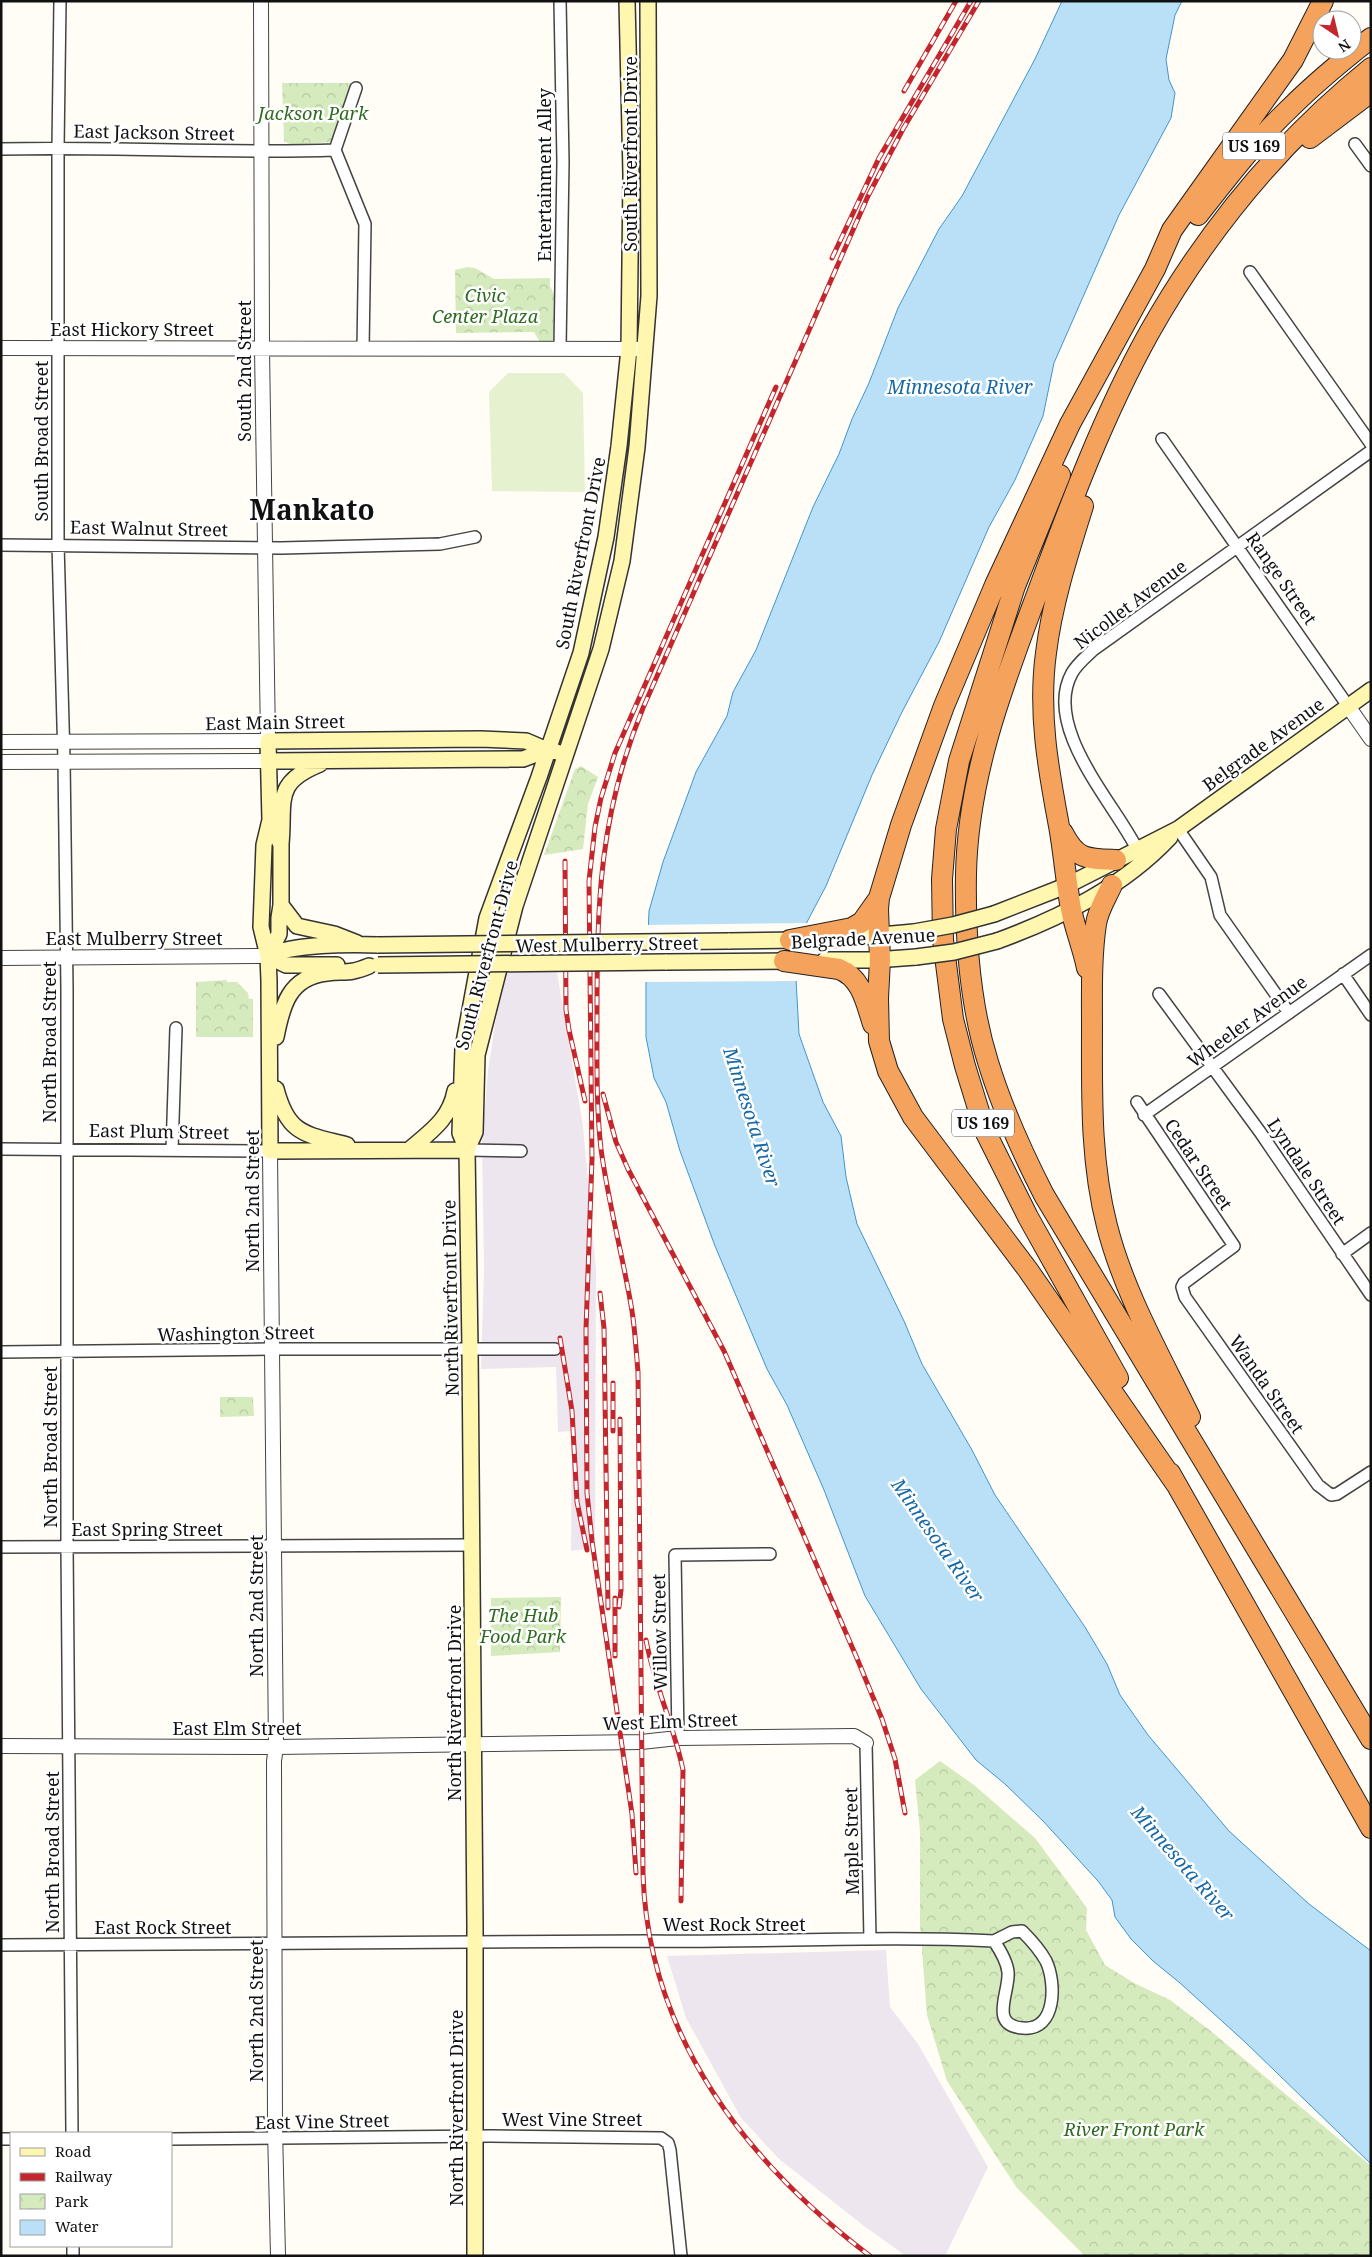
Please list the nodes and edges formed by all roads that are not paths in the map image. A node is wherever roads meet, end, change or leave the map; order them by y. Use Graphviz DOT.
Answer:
graph roads {
  1 [pos="60,1"];
  2 [pos="261,1"];
  3 [pos="560,1"];
  4 [pos="627,1"];
  5 [pos="648,1"];
  6 [pos="1323,1"];
  7 [pos="1371,38"];
  8 [pos="1371,68"];
  9 [pos="356,88"];
  10 [pos="1371,92"];
  11 [pos="1355,144"];
  12 [pos="1,148"];
  13 [pos="58,148"];
  14 [pos="335,150"];
  15 [pos="262,153"];
  16 [pos="1371,166"];
  17 [pos="1229,215"];
  18 [pos="1155,270"];
  19 [pos="1250,272"];
  20 [pos="59,347"];
  21 [pos="1,348"];
  22 [pos="560,348"];
  23 [pos="646,348"];
  24 [pos="262,349"];
  25 [pos="363,349"];
  26 [pos="629,349"];
  27 [pos="1111,353"];
  28 [pos="1106,420"];
  29 [pos="1162,438"];
  30 [pos="1371,444"];
  31 [pos="1371,451"];
  32 [pos="475,537"];
  33 [pos="58,544"];
  34 [pos="1,545"];
  35 [pos="1237,546"];
  36 [pos="265,548"];
  37 [pos="1371,690"];
  38 [pos="1348,706"];
  39 [pos="1371,739"];
  40 [pos="268,741"];
  41 [pos="1,742"];
  42 [pos="64,742"];
  43 [pos="547,750"];
  44 [pos="566,754"];
  45 [pos="64,760"];
  46 [pos="330,760"];
  47 [pos="268,761"];
  48 [pos="1,762"];
  49 [pos="270,820"];
  50 [pos="1059,827"];
  51 [pos="1178,829"];
  52 [pos="281,845"];
  53 [pos="1137,849"];
  54 [pos="1116,860"];
  55 [pos="1068,884"];
  56 [pos="1112,885"];
  57 [pos="879,898"];
  58 [pos="281,905"];
  59 [pos="1071,909"];
  60 [pos="841,935"];
  61 [pos="880,936"];
  62 [pos="790,940"];
  63 [pos="728,941"];
  64 [pos="361,944"];
  65 [pos="1371,954"];
  66 [pos="268,956"];
  67 [pos="1,958"];
  68 [pos="66,958"];
  69 [pos="880,960"];
  70 [pos="784,961"];
  71 [pos="724,962"];
  72 [pos="840,964"];
  73 [pos="373,966"];
  74 [pos="1343,974"];
  75 [pos="1092,992"];
  76 [pos="1159,994"];
  77 [pos="1289,1013"];
  78 [pos="1371,1015"];
  79 [pos="176,1028"];
  80 [pos="879,1041"];
  81 [pos="464,1048"];
  82 [pos="270,1066"];
  83 [pos="1212,1068"];
  84 [pos="1137,1102"];
  85 [pos="1144,1115"];
  86 [pos="67,1148"];
  87 [pos="1,1149"];
  88 [pos="172,1150"];
  89 [pos="368,1150"];
  90 [pos="409,1150"];
  91 [pos="467,1150"];
  92 [pos="270,1151"];
  93 [pos="521,1151"];
  94 [pos="1371,1233"];
  95 [pos="1342,1254"];
  96 [pos="1182,1287"];
  97 [pos="1371,1295"];
  98 [pos="272,1349"];
  99 [pos="470,1349"];
  100 [pos="555,1349"];
  101 [pos="1,1352"];
  102 [pos="67,1353"];
  103 [pos="1371,1472"];
  104 [pos="1176,1484"];
  105 [pos="1240,1522"];
  106 [pos="472,1545"];
  107 [pos="67,1546"];
  108 [pos="1,1547"];
  109 [pos="274,1547"];
  110 [pos="770,1554"];
  111 [pos="678,1738"];
  112 [pos="1371,1739"];
  113 [pos="866,1743"];
  114 [pos="473,1744"];
  115 [pos="1,1746"];
  116 [pos="69,1746"];
  117 [pos="276,1746"];
  118 [pos="1371,1828"];
  119 [pos="870,1939"];
  120 [pos="994,1941"];
  121 [pos="474,1943"];
  122 [pos="274,1944"];
  123 [pos="1,1945"];
  124 [pos="70,1945"];
  125 [pos="72,2132"];
  126 [pos="474,2137"];
  127 [pos="172,2139"];
  128 [pos="275,2139"];
  129 [pos="278,2256"];
  130 [pos="475,2256"];
  131 [pos="681,2256"];
  1 -- 13 [label="street, South Broad Street"];
  2 -- 15 [label="street, South 2nd Street"];
  3 -- 22 [label="street, Entertainment Alley"];
  4 -- 26 [label="main road, South Riverfront Drive"];
  5 -- 23 [label="main road, South Riverfront Drive"];
  6 -- 18 [label="highway"];
  7 -- 18 [label="highway, US 169"];
  8 -- 17 [label="highway, US 169"];
  9 -- 14 [label="street"];
  10 -- 17 [label="highway"];
  11 -- 16 [label="street"];
  12 -- 13 [label="street, East Jackson Street"];
  13 -- 15 [label="street, East Jackson Street"];
  13 -- 20 [label="street, South Broad Street"];
  14 -- 15 [label="street, East Jackson Street"];
  14 -- 25 [label="street"];
  15 -- 24 [label="street, South 2nd Street"];
  17 -- 28 [label="highway, US 169"];
  18 -- 27 [label="highway, US 169"];
  19 -- 30 [label="street"];
  20 -- 21 [label="street, East Hickory Street"];
  20 -- 24 [label="street, East Hickory Street"];
  20 -- 33 [label="street, South Broad Street"];
  22 -- 25 [label="street"];
  22 -- 26 [label="street"];
  23 -- 26 [label="street"];
  23 -- 44 [label="main road, South Riverfront Drive"];
  24 -- 25 [label="street"];
  24 -- 36 [label="street, South 2nd Street"];
  26 -- 43 [label="main road, South Riverfront Drive"];
  27 -- 57 [label="highway"];
  27 -- 104 [label="highway, US 169"];
  28 -- 50 [label="highway"];
  28 -- 105 [label="highway, US 169"];
  29 -- 35 [label="street, Range Street"];
  31 -- 35 [label="street, Nicollet Avenue"];
  32 -- 36 [label="street, East Walnut Street"];
  33 -- 34 [label="street, East Walnut Street"];
  33 -- 36 [label="street, East Walnut Street"];
  33 -- 42 [label="street, South Broad Street"];
  35 -- 38 [label="street, Range Street"];
  35 -- 53 [label="street, Nicollet Avenue"];
  36 -- 40 [label="street, South 2nd Street"];
  37 -- 38 [label="main road, Belgrade Avenue"];
  38 -- 39 [label="street, Range Street"];
  38 -- 51 [label="main road, Belgrade Avenue"];
  40 -- 42 [label="street, East Main Street"];
  40 -- 43 [label="main road, East Main Street"];
  40 -- 47 [label="main road, North 2nd Street"];
  41 -- 42 [label="street, East Main Street"];
  42 -- 45 [label="street, South Broad Street"];
  43 -- 44 [label="main road, East Main Street"];
  43 -- 46 [label="main road"];
  43 -- 81 [label="main road, South Riverfront Drive"];
  44 -- 91 [label="main road, South Riverfront Drive"];
  45 -- 47 [label="street"];
  45 -- 48 [label="street"];
  45 -- 68 [label="street, North Broad Street"];
  46 -- 47 [label="main road"];
  46 -- 52 [label="main road"];
  47 -- 49 [label="main road, North 2nd Street"];
  49 -- 52 [label="main road, North 2nd Street"];
  49 -- 66 [label="main road, North 2nd Street"];
  50 -- 54 [label="highway"];
  50 -- 55 [label="highway"];
  51 -- 53 [label="main road, Belgrade Avenue"];
  51 -- 56 [label="main road, Belgrade Avenue"];
  51 -- 77 [label="street"];
  52 -- 58 [label="main road, North 2nd Street"];
  53 -- 54 [label="main road, Belgrade Avenue"];
  54 -- 55 [label="main road, Belgrade Avenue"];
  55 -- 59 [label="highway"];
  55 -- 61 [label="main road, Belgrade Avenue, bridge"];
  56 -- 59 [label="main road, Belgrade Avenue"];
  56 -- 75 [label="highway"];
  57 -- 60 [label="highway"];
  57 -- 61 [label="highway"];
  58 -- 64 [label="main road"];
  58 -- 66 [label="main road, North 2nd Street"];
  59 -- 69 [label="main road, Belgrade Avenue, bridge"];
  59 -- 75 [label="highway"];
  60 -- 61 [label="main road, Belgrade Avenue"];
  60 -- 62 [label="highway"];
  61 -- 69 [label="highway"];
  62 -- 63 [label="main road, Belgrade Avenue"];
  63 -- 64 [label="main road, West Mulberry Street, bridge"];
  64 -- 66 [label="main road"];
  65 -- 74 [label="street, Wheeler Avenue"];
  66 -- 68 [label="street, East Mulberry Street"];
  66 -- 73 [label="main road"];
  66 -- 82 [label="main road, North 2nd Street"];
  67 -- 68 [label="street, East Mulberry Street"];
  68 -- 86 [label="street, North Broad Street"];
  69 -- 72 [label="main road, Belgrade Avenue"];
  69 -- 80 [label="highway"];
  70 -- 71 [label="main road, Belgrade Avenue"];
  70 -- 72 [label="highway"];
  71 -- 73 [label="main road, West Mulberry Street, bridge"];
  72 -- 80 [label="highway"];
  73 -- 82 [label="main road"];
  74 -- 77 [label="street, Wheeler Avenue"];
  74 -- 78 [label="street"];
  75 -- 105 [label="highway"];
  76 -- 83 [label="street, Lyndale Street"];
  77 -- 83 [label="street, Wheeler Avenue"];
  79 -- 88 [label="street"];
  80 -- 104 [label="highway"];
  81 -- 90 [label="main road"];
  81 -- 91 [label="main road, South Riverfront Drive"];
  82 -- 89 [label="main road"];
  82 -- 92 [label="main road, North 2nd Street"];
  83 -- 85 [label="street, Wheeler Avenue"];
  83 -- 95 [label="street, Lyndale Street"];
  84 -- 85 [label="street, Cedar Street"];
  85 -- 96 [label="street, Cedar Street"];
  86 -- 87 [label="street, East Plum Street"];
  86 -- 88 [label="street, East Plum Street"];
  86 -- 102 [label="street, North Broad Street"];
  88 -- 92 [label="street, East Plum Street"];
  89 -- 90 [label="main road, East Plum Street"];
  89 -- 92 [label="main road, East Plum Street"];
  90 -- 91 [label="main road, East Plum Street"];
  91 -- 93 [label="street"];
  91 -- 99 [label="main road, North Riverfront Drive"];
  92 -- 98 [label="street, North 2nd Street"];
  94 -- 95 [label="street"];
  95 -- 97 [label="street, Lyndale Street"];
  96 -- 103 [label="street, Wanda Street"];
  98 -- 99 [label="street, Washington Street"];
  98 -- 102 [label="street, Washington Street"];
  98 -- 109 [label="street, North 2nd Street"];
  99 -- 100 [label="street, Washington Street"];
  99 -- 106 [label="main road, North Riverfront Drive"];
  101 -- 102 [label="street, Washington Street"];
  102 -- 107 [label="street, North Broad Street"];
  104 -- 118 [label="highway, US 169"];
  105 -- 112 [label="highway, US 169"];
  106 -- 109 [label="street, East Spring Street"];
  106 -- 114 [label="main road, North Riverfront Drive"];
  107 -- 108 [label="street, East Spring Street"];
  107 -- 109 [label="street, East Spring Street"];
  107 -- 116 [label="street, North Broad Street"];
  109 -- 117 [label="street, North 2nd Street"];
  110 -- 111 [label="street, Willow Street"];
  111 -- 113 [label="street, West Elm Street"];
  111 -- 114 [label="street, West Elm Street"];
  113 -- 119 [label="street, Maple Street"];
  114 -- 117 [label="street, East Elm Street"];
  114 -- 121 [label="main road, North Riverfront Drive"];
  115 -- 116 [label="street, East Elm Street"];
  116 -- 117 [label="street, East Elm Street"];
  116 -- 124 [label="street, North Broad Street"];
  117 -- 122 [label="street, North 2nd Street"];
  119 -- 120 [label="street, West Rock Street"];
  119 -- 121 [label="street, West Rock Street"];
  120 -- 120 [label="street, West Rock Street"];
  121 -- 122 [label="street, East Rock Street"];
  121 -- 126 [label="main road, North Riverfront Drive"];
  122 -- 124 [label="street, East Rock Street"];
  122 -- 128 [label="street, North 2nd Street"];
  123 -- 124 [label="street, East Rock Street"];
  124 -- 125 [label="street, North Broad Street"];
  126 -- 128 [label="street, East Vine Street"];
  126 -- 130 [label="main road, North Riverfront Drive"];
  126 -- 131 [label="street, West Vine Street"];
  127 -- 128 [label="street, East Vine Street"];
  128 -- 129 [label="street, North 2nd Street"];
}
